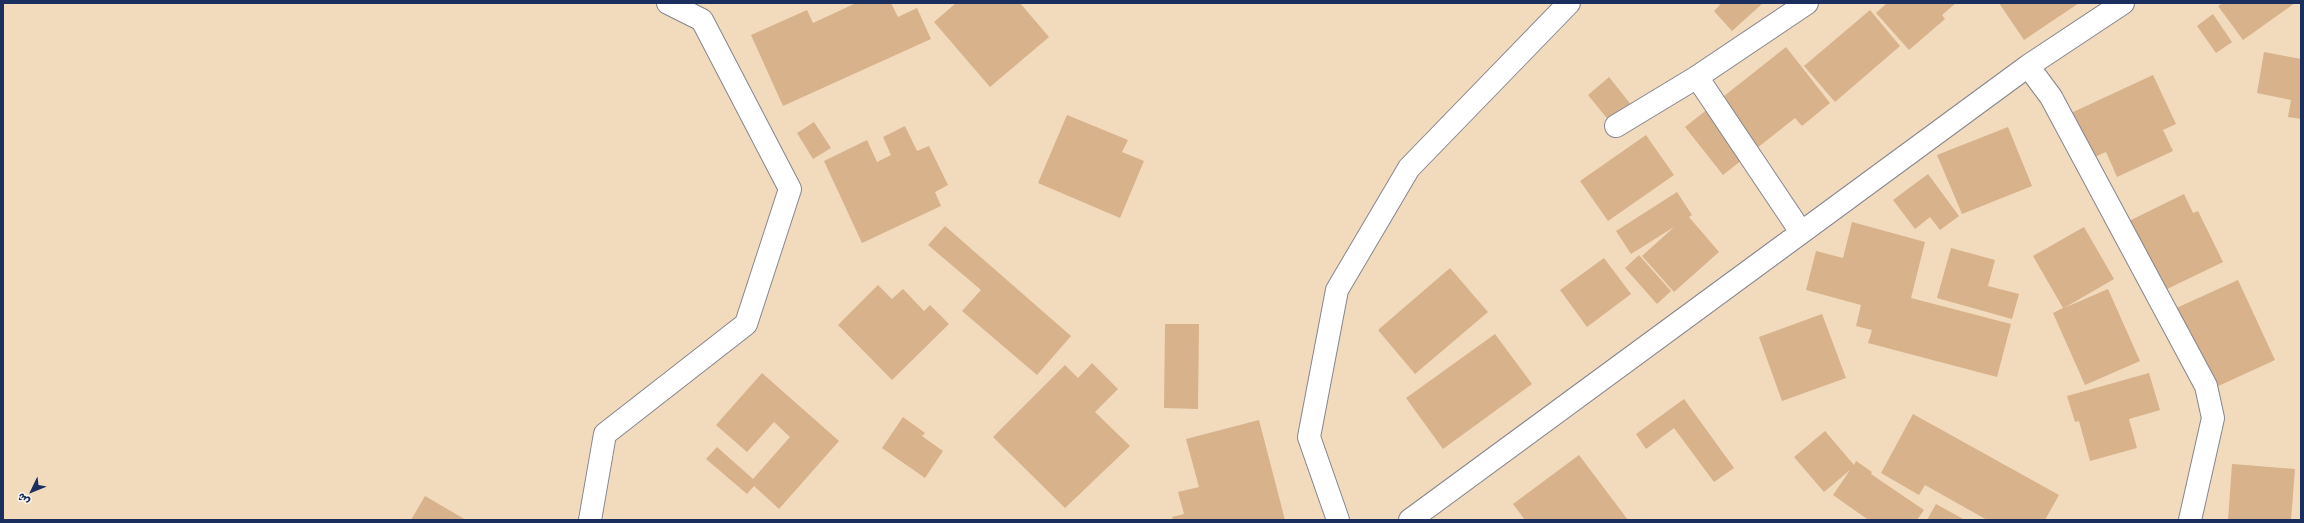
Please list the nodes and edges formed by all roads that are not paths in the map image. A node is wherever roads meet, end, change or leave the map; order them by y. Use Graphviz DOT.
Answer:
graph roads {
  1 [pos="668,3"];
  2 [pos="1569,3"];
  3 [pos="1806,3"];
  4 [pos="2123,3"];
  5 [pos="2028,66"];
  6 [pos="1697,77"];
  7 [pos="1616,126"];
  8 [pos="1801,232"];
  9 [pos="590,520"];
  10 [pos="1338,520"];
  11 [pos="1410,520"];
  12 [pos="2190,520"];
  1 -- 9 [label="street"];
  2 -- 10 [label="street"];
  3 -- 6 [label="street"];
  4 -- 5 [label="street"];
  5 -- 8 [label="street"];
  5 -- 12 [label="street"];
  6 -- 7 [label="street"];
  6 -- 8 [label="street"];
  8 -- 11 [label="street"];
}
